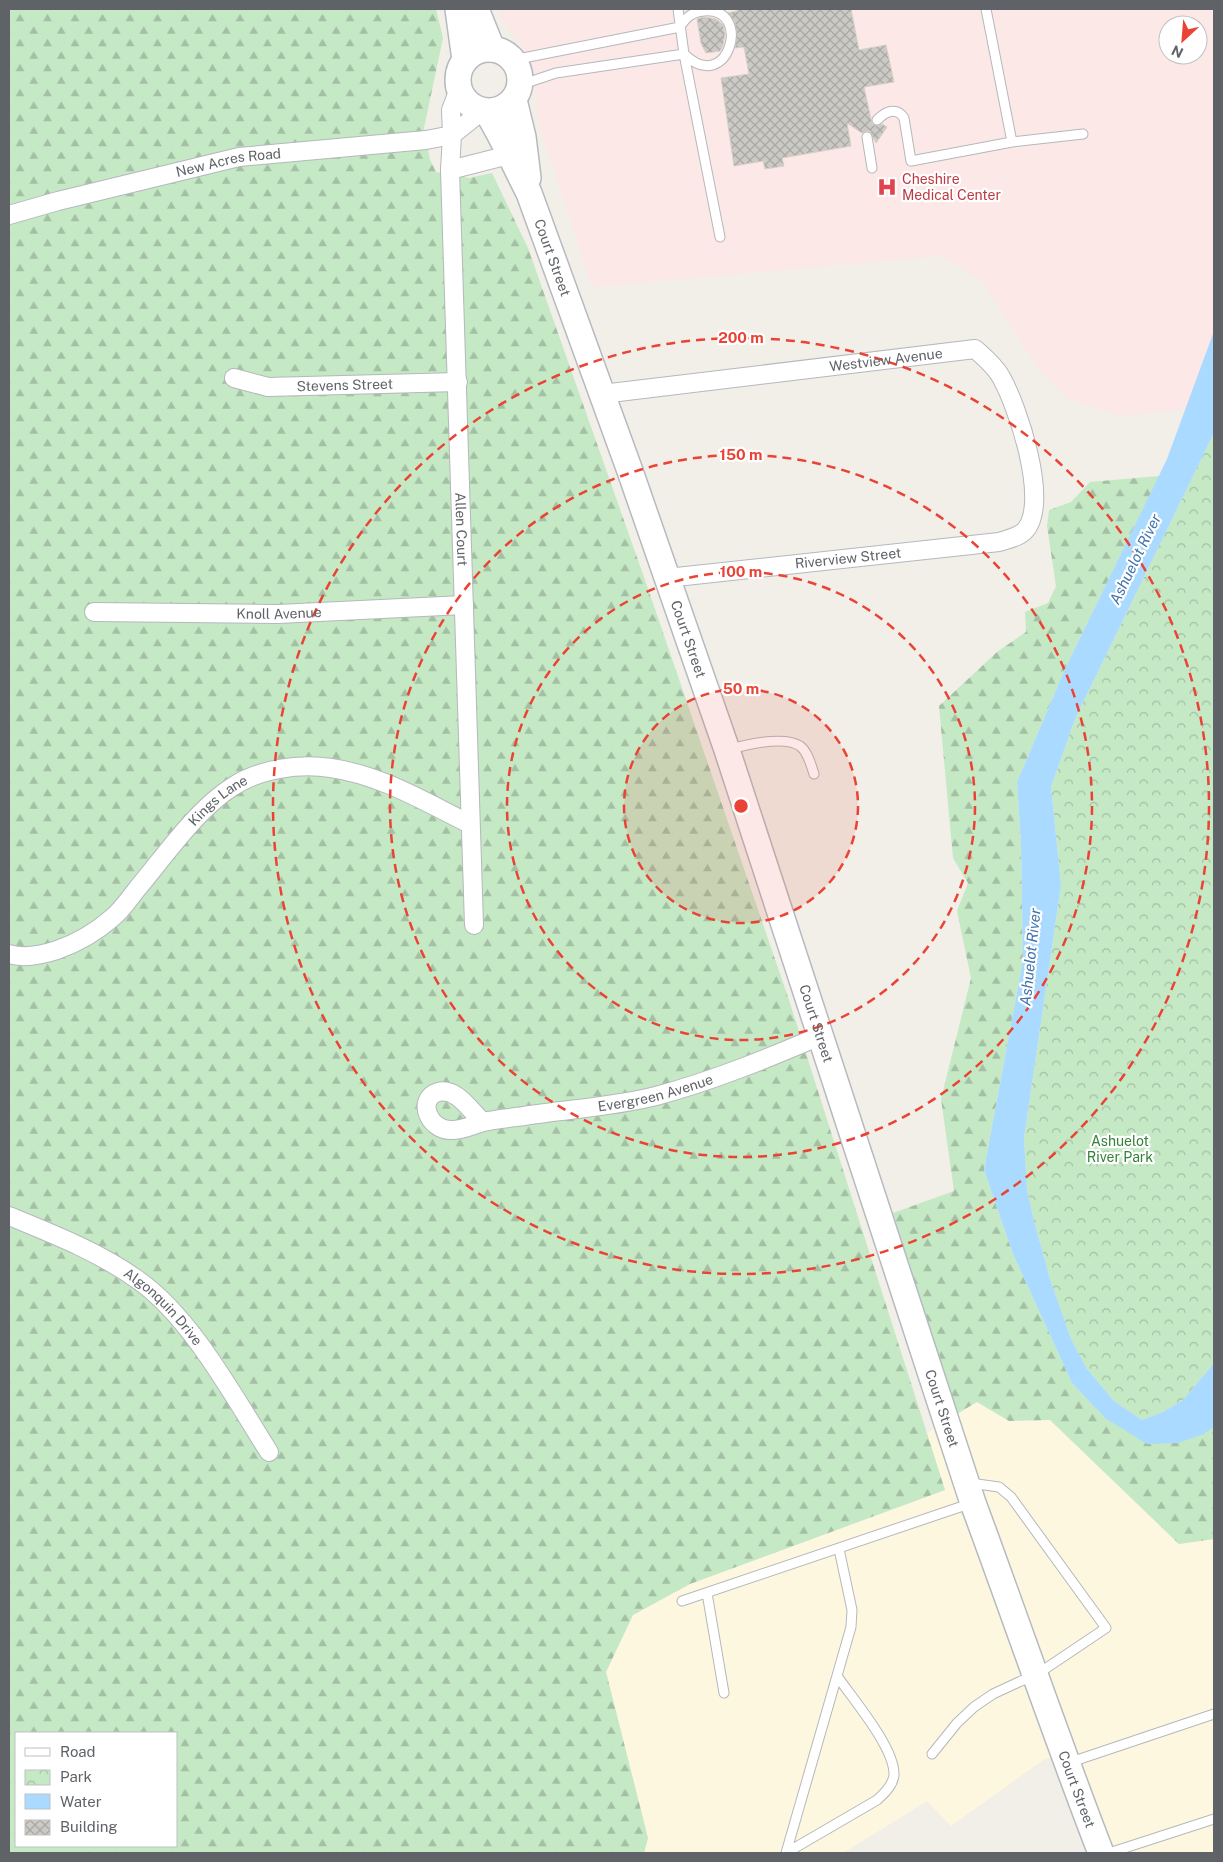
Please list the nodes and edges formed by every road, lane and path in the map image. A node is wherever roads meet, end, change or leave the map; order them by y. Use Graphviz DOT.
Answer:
graph roads {
  1 [pos="458,9"];
  2 [pos="476,9"];
  3 [pos="678,9"];
  4 [pos="986,9"];
  5 [pos="680,27"];
  6 [pos="502,54"];
  7 [pos="684,54"];
  8 [pos="464,60"];
  9 [pos="459,89"];
  10 [pos="517,92"];
  11 [pos="484,112"];
  12 [pos="877,120"];
  13 [pos="1083,134"];
  14 [pos="452,135"];
  15 [pos="867,136"];
  16 [pos="1012,142"];
  17 [pos="509,156"];
  18 [pos="872,168"];
  19 [pos="450,170"];
  20 [pos="529,193"];
  21 [pos="9,215"];
  22 [pos="720,237"];
  23 [pos="234,378"];
  24 [pos="458,382"];
  25 [pos="602,394"];
  26 [pos="1026,529"];
  27 [pos="667,578"];
  28 [pos="464,605"];
  29 [pos="94,612"];
  30 [pos="727,750"];
  31 [pos="814,774"];
  32 [pos="470,824"];
  33 [pos="474,925"];
  34 [pos="9,954"];
  35 [pos="820,1036"];
  36 [pos="484,1122"];
  37 [pos="9,1216"];
  38 [pos="269,1452"];
  39 [pos="970,1493"];
  40 [pos="840,1548"];
  41 [pos="707,1593"];
  42 [pos="682,1601"];
  43 [pos="1036,1675"];
  44 [pos="837,1676"];
  45 [pos="724,1693"];
  46 [pos="1214,1714"];
  47 [pos="932,1754"];
  48 [pos="1066,1764"];
  49 [pos="1214,1819"];
  50 [pos="786,1853"];
  51 [pos="1101,1853"];
  52 [pos="1109,1853"];
  1 -- 8 [label="main road"];
  2 -- 6 [label="main road, Court Street"];
  3 -- 5 [label="lane"];
  4 -- 16 [label="lane"];
  5 -- 6 [label="lane"];
  5 -- 7 [label="lane"];
  5 -- 7 [label="lane"];
  6 -- 8 [label="main road"];
  6 -- 10 [label="main road, Court Street"];
  7 -- 10 [label="lane"];
  7 -- 22 [label="lane"];
  8 -- 9 [label="main road"];
  9 -- 11 [label="main road, Court Street"];
  9 -- 14 [label="street, Allen Court"];
  10 -- 11 [label="main road"];
  10 -- 20 [label="main road, Court Street"];
  11 -- 14 [label="street"];
  11 -- 17 [label="main road, Court Street"];
  12 -- 16 [label="lane"];
  13 -- 16 [label="lane"];
  14 -- 19 [label="street, Allen Court"];
  14 -- 21 [label="street, New Acres Road"];
  15 -- 18 [label="lane"];
  17 -- 19 [label="street"];
  17 -- 20 [label="main road, Court Street"];
  19 -- 24 [label="street, Allen Court"];
  20 -- 25 [label="main road, Court Street"];
  23 -- 24 [label="street, Stevens Street"];
  24 -- 28 [label="street, Allen Court"];
  25 -- 26 [label="street, Westview Avenue"];
  25 -- 27 [label="main road, Court Street"];
  26 -- 27 [label="street, Riverview Street"];
  27 -- 30 [label="main road, Court Street"];
  28 -- 29 [label="street, Knoll Avenue"];
  28 -- 32 [label="street, Allen Court"];
  30 -- 31 [label="lane"];
  30 -- 35 [label="main road, Court Street"];
  32 -- 33 [label="street, Allen Court"];
  32 -- 34 [label="street, Kings Lane"];
  35 -- 36 [label="street, Evergreen Avenue"];
  35 -- 39 [label="main road, Court Street"];
  37 -- 38 [label="street, Algonquin Drive"];
  39 -- 40 [label="lane"];
  39 -- 43 [label="main road, Court Street"];
  39 -- 43 [label="lane"];
  40 -- 41 [label="lane"];
  40 -- 44 [label="lane"];
  41 -- 42 [label="lane"];
  41 -- 45 [label="lane"];
  43 -- 47 [label="lane"];
  43 -- 48 [label="main road, Court Street"];
  44 -- 50 [label="lane"];
  44 -- 50 [label="lane"];
  46 -- 48 [label="lane"];
  48 -- 51 [label="main road, Court Street"];
  49 -- 52 [label="lane"];
}
